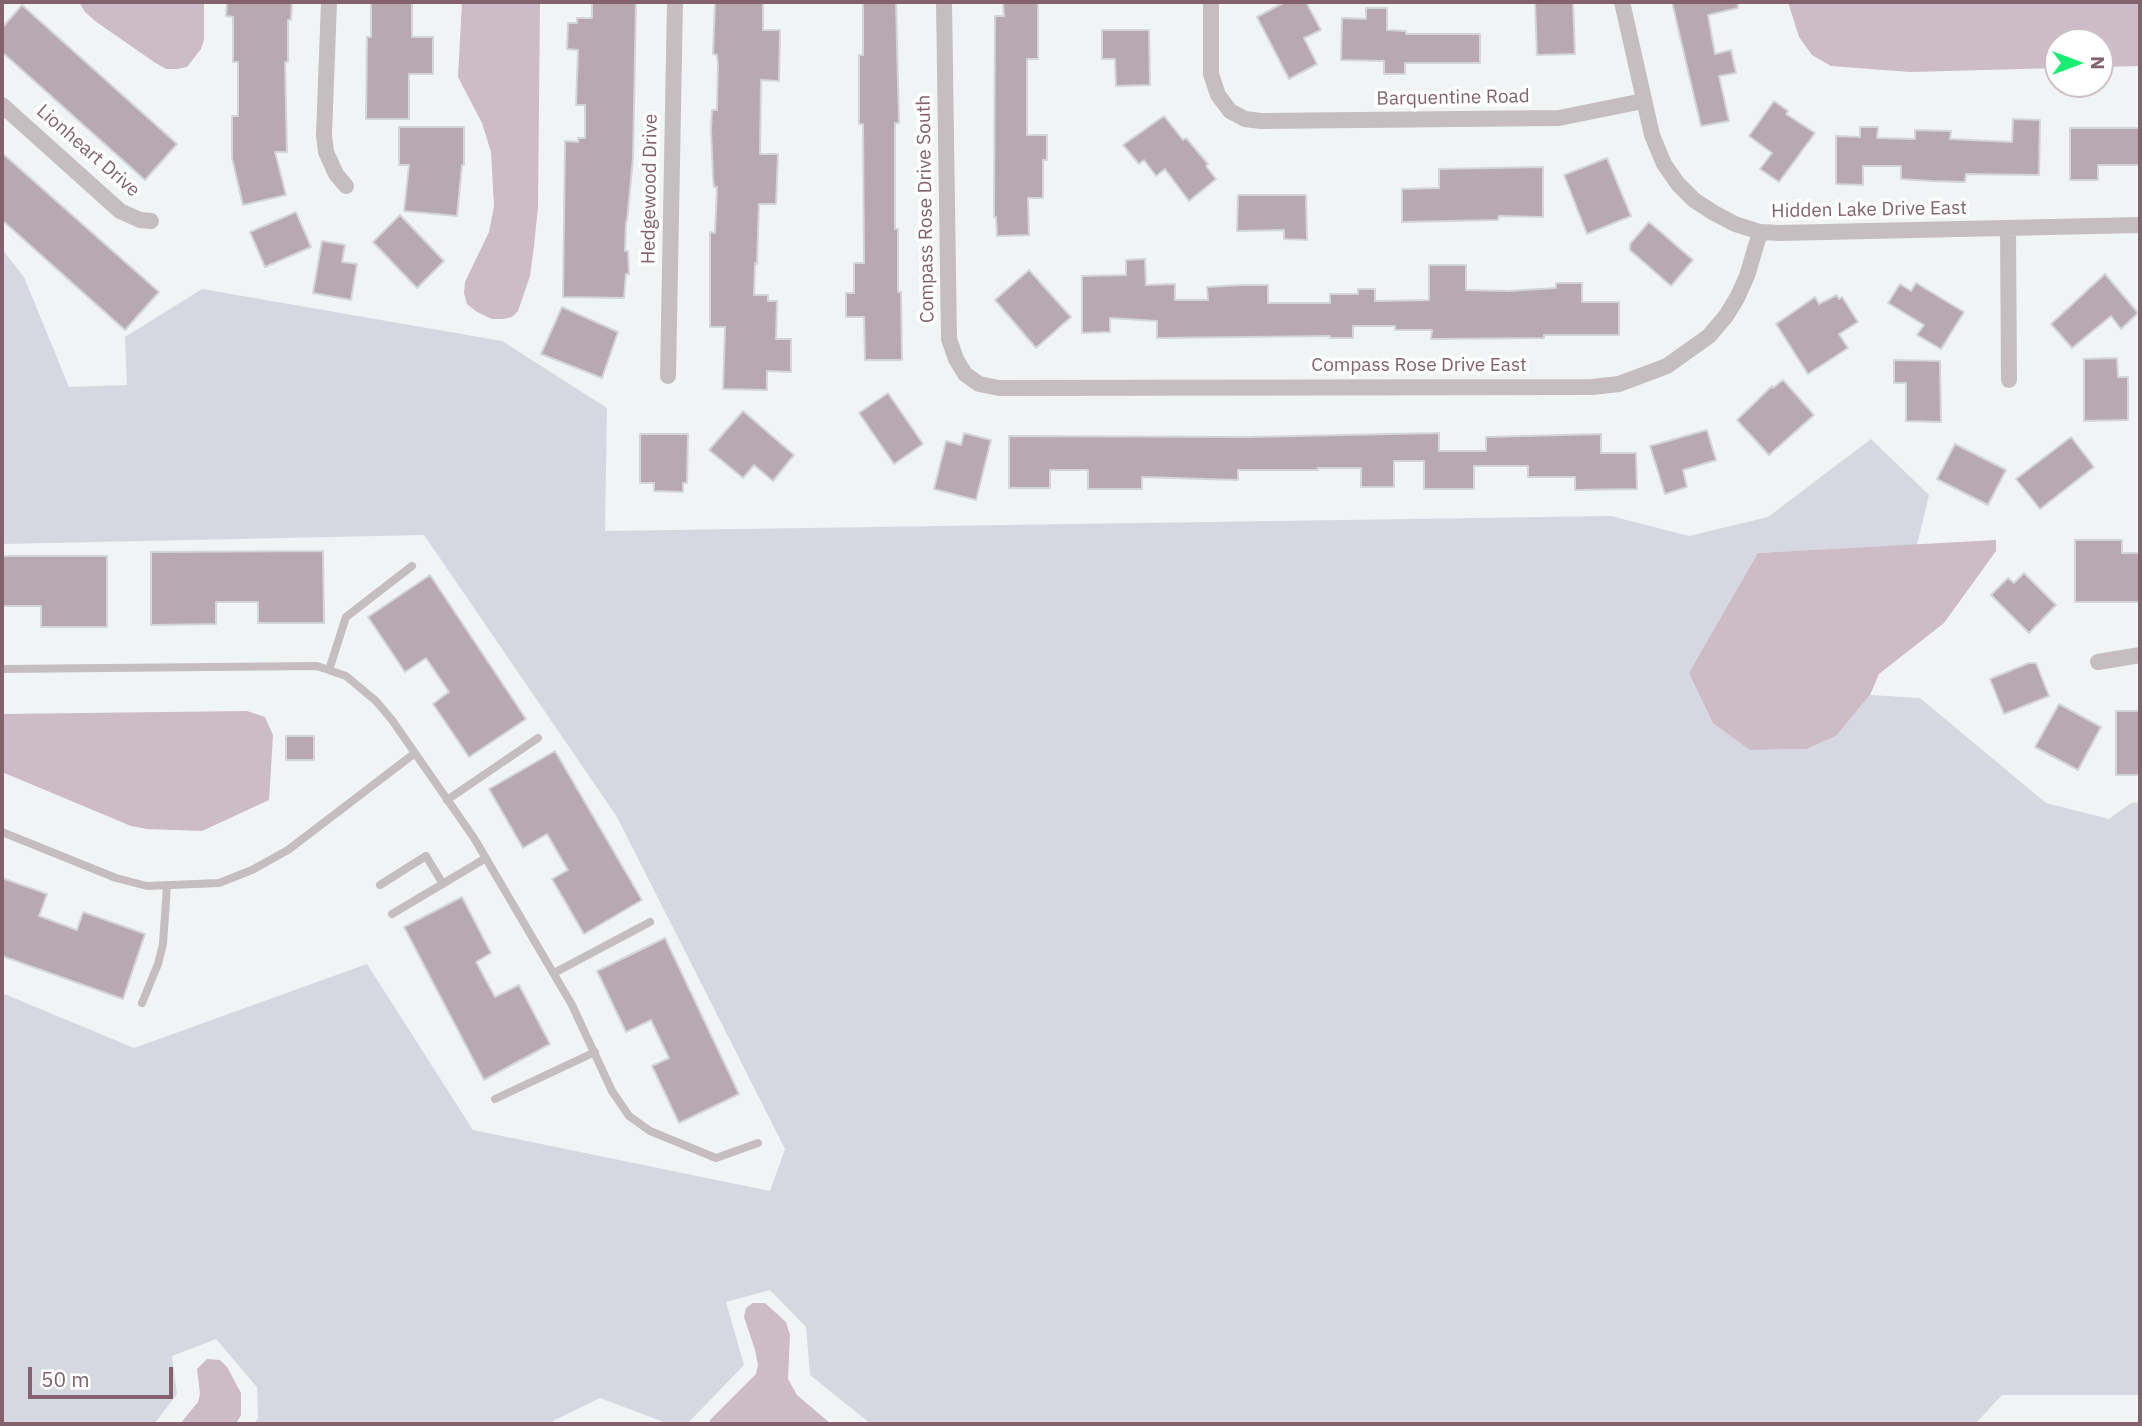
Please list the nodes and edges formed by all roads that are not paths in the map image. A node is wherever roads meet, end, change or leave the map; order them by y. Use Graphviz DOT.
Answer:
graph roads {
  1 [pos="329,2"];
  2 [pos="675,2"];
  3 [pos="944,2"];
  4 [pos="1211,2"];
  5 [pos="1622,2"];
  6 [pos="1643,101"];
  7 [pos="2,105"];
  8 [pos="346,186"];
  9 [pos="152,220"];
  10 [pos="2140,225"];
  11 [pos="2008,229"];
  12 [pos="1759,232"];
  13 [pos="668,376"];
  14 [pos="2009,380"];
  15 [pos="999,388"];
  16 [pos="412,566"];
  17 [pos="2140,655"];
  18 [pos="2098,662"];
  19 [pos="2,669"];
  20 [pos="329,670"];
  21 [pos="538,738"];
  22 [pos="415,753"];
  23 [pos="447,800"];
  24 [pos="2,832"];
  25 [pos="486,858"];
  26 [pos="443,884"];
  27 [pos="380,885"];
  28 [pos="167,886"];
  29 [pos="392,914"];
  30 [pos="650,922"];
  31 [pos="554,974"];
  32 [pos="142,1003"];
  33 [pos="595,1052"];
  34 [pos="495,1099"];
  35 [pos="758,1143"];
  1 -- 8 [label="street"];
  2 -- 13 [label="street, Hedgewood Drive"];
  3 -- 15 [label="street, Compass Rose Drive South"];
  4 -- 6 [label="street, Barquentine Road"];
  5 -- 6 [label="street, Hidden Lake Drive East"];
  6 -- 12 [label="street, Hidden Lake Drive East"];
  7 -- 9 [label="street, Lionheart Drive"];
  10 -- 11 [label="street, Hidden Lake Drive East"];
  11 -- 12 [label="street, Hidden Lake Drive East"];
  11 -- 14 [label="street"];
  12 -- 15 [label="street, Compass Rose Drive East"];
  16 -- 20 [label="lane"];
  17 -- 18 [label="street"];
  19 -- 20 [label="lane"];
  20 -- 22 [label="lane"];
  21 -- 23 [label="lane"];
  22 -- 23 [label="lane"];
  22 -- 28 [label="lane"];
  23 -- 25 [label="lane"];
  24 -- 28 [label="lane"];
  25 -- 26 [label="lane"];
  25 -- 31 [label="lane"];
  26 -- 27 [label="lane"];
  26 -- 29 [label="lane"];
  28 -- 32 [label="lane"];
  30 -- 31 [label="lane"];
  31 -- 33 [label="lane"];
  33 -- 34 [label="lane"];
  33 -- 35 [label="lane"];
}
